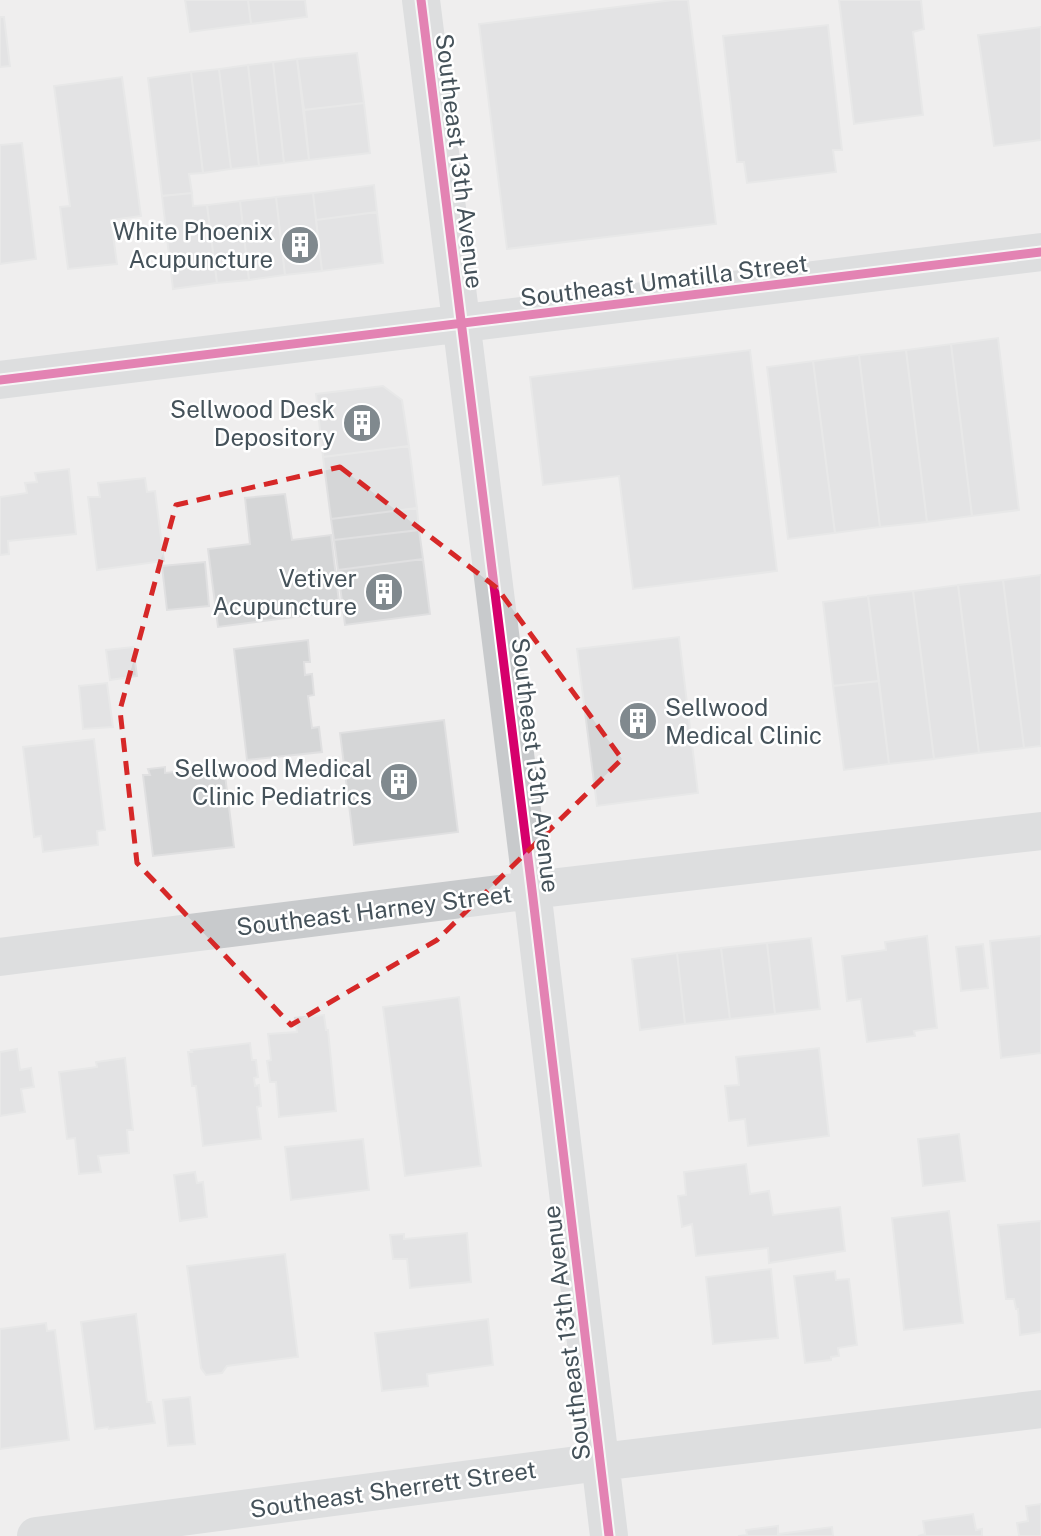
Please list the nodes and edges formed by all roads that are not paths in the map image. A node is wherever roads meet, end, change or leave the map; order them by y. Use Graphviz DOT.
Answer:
graph roads {
  1 [pos="421,0"];
  2 [pos="1041,252"];
  3 [pos="461,324"];
  4 [pos="0,380"];
  5 [pos="1041,831"];
  6 [pos="532,890"];
  7 [pos="0,957"];
  8 [pos="1041,1409"];
  9 [pos="600,1462"];
  10 [pos="36,1536"];
  11 [pos="609,1536"];
  1 -- 3 [label="street, Southeast 13th Avenue"];
  2 -- 3 [label="street, Southeast Umatilla Street"];
  3 -- 4 [label="street, Southeast Umatilla Street"];
  3 -- 6 [label="street, Southeast 13th Avenue"];
  5 -- 6 [label="street, Southeast Harney Street"];
  6 -- 7 [label="street, Southeast Harney Street"];
  6 -- 9 [label="street, Southeast 13th Avenue"];
  8 -- 9 [label="street, Southeast Sherrett Street"];
  9 -- 10 [label="street, Southeast Sherrett Street"];
  9 -- 11 [label="street, Southeast 13th Avenue"];
}
